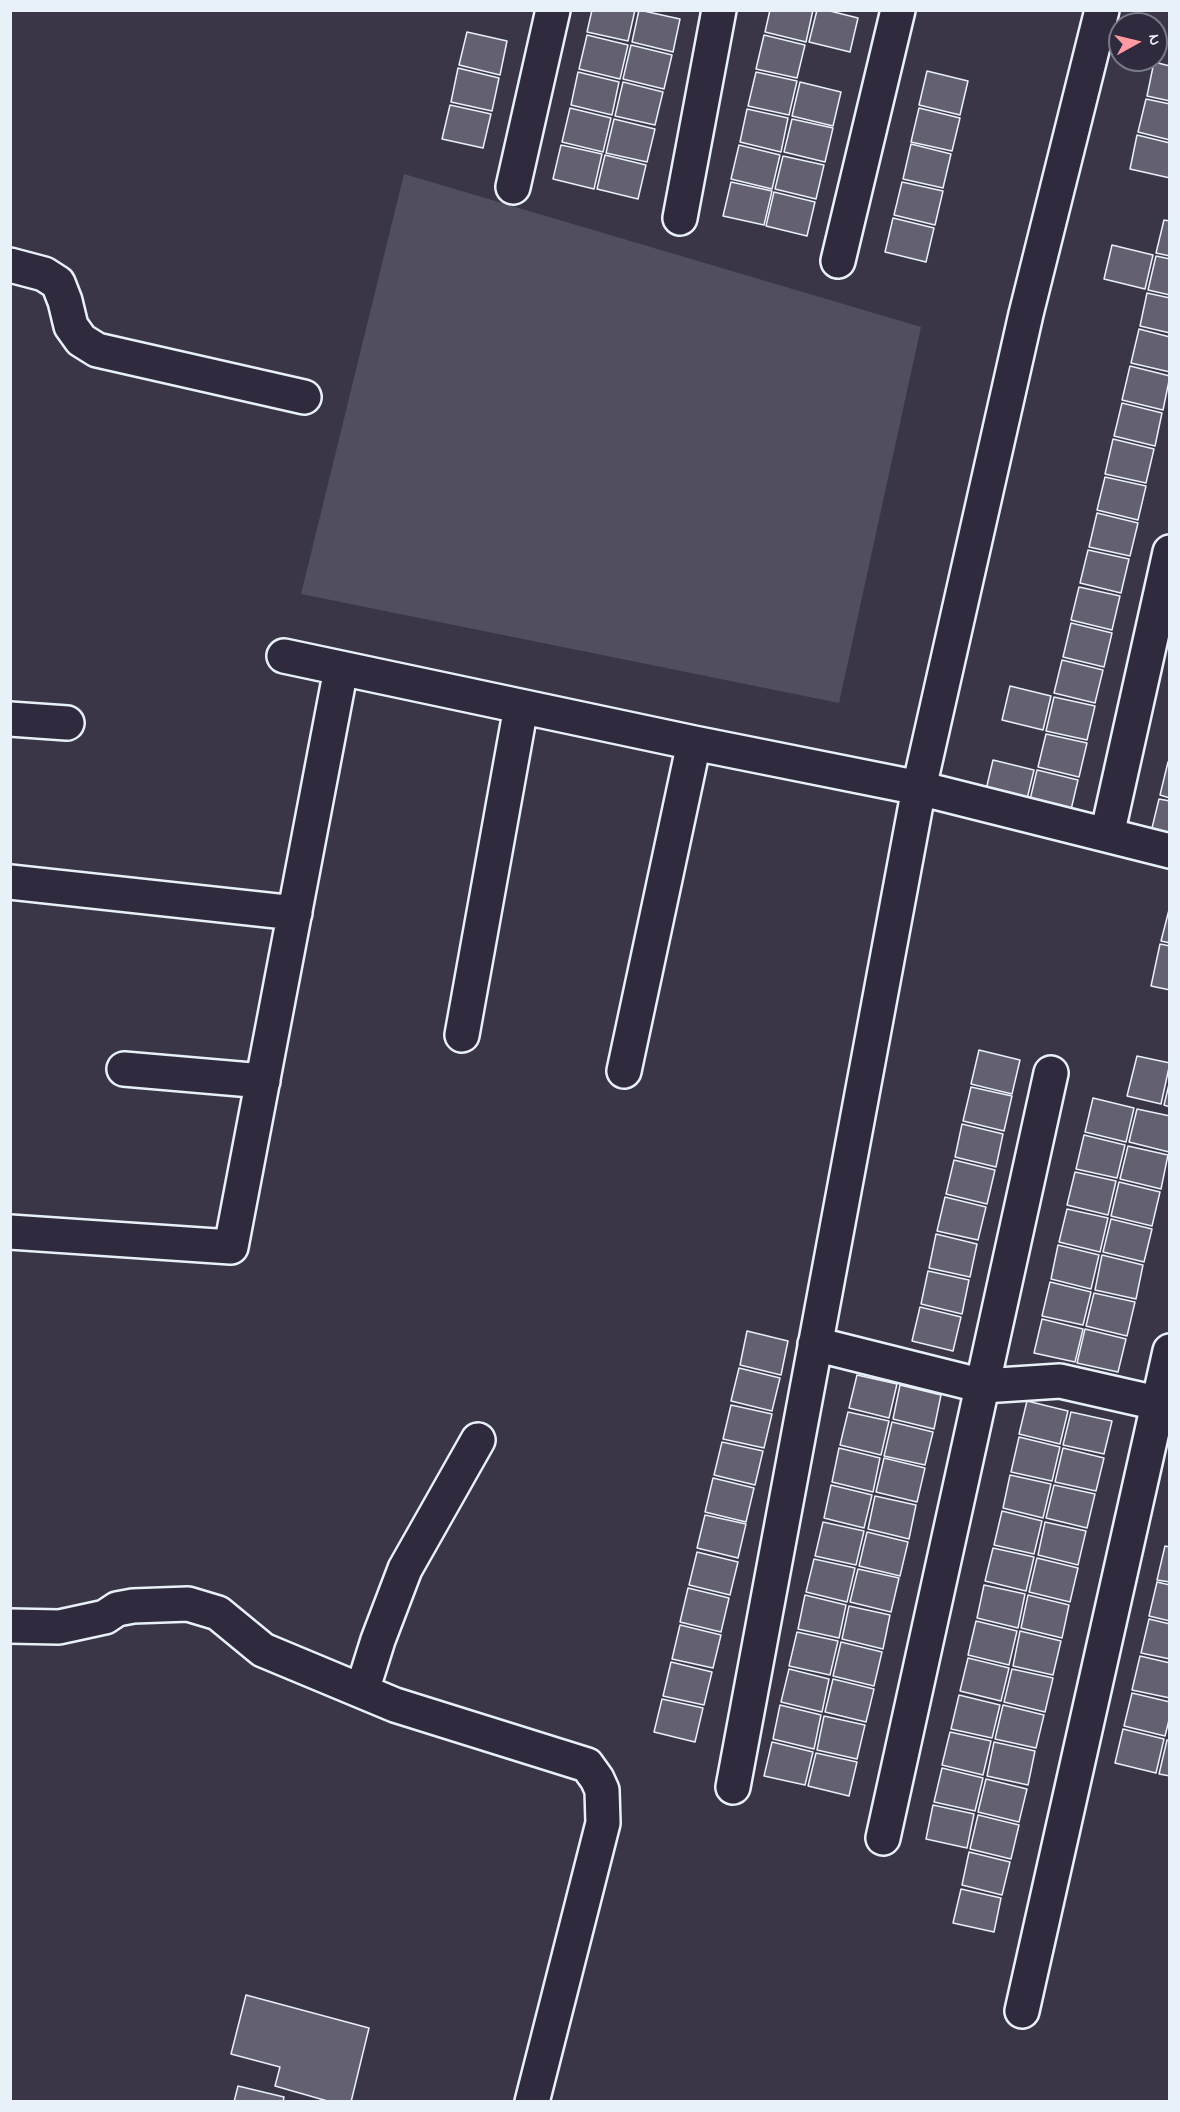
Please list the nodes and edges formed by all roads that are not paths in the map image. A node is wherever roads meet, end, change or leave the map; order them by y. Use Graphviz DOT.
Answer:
graph roads {
  1 [pos="553,10"];
  2 [pos="719,10"];
  3 [pos="898,10"];
  4 [pos="1102,10"];
  5 [pos="513,187"];
  6 [pos="681,218"];
  7 [pos="838,261"];
  8 [pos="10,265"];
  9 [pos="304,397"];
  10 [pos="1170,552"];
  11 [pos="284,656"];
  12 [pos="341,669"];
  13 [pos="521,707"];
  14 [pos="10,719"];
  15 [pos="67,723"];
  16 [pos="694,743"];
  17 [pos="919,788"];
  18 [pos="1107,835"];
  19 [pos="1170,851"];
  20 [pos="10,882"];
  21 [pos="295,913"];
  22 [pos="462,1035"];
  23 [pos="124,1069"];
  24 [pos="624,1071"];
  25 [pos="1051,1072"];
  26 [pos="263,1081"];
  27 [pos="10,1232"];
  28 [pos="815,1344"];
  29 [pos="1170,1351"];
  30 [pos="982,1386"];
  31 [pos="1164,1405"];
  32 [pos="478,1440"];
  33 [pos="10,1626"];
  34 [pos="362,1691"];
  35 [pos="733,1787"];
  36 [pos="883,1838"];
  37 [pos="1022,2011"];
  38 [pos="532,2102"];
  1 -- 5 [label="street"];
  2 -- 6 [label="street"];
  3 -- 7 [label="street"];
  4 -- 17 [label="street"];
  8 -- 9 [label="street"];
  10 -- 18 [label="street"];
  11 -- 12 [label="street"];
  12 -- 13 [label="street"];
  12 -- 21 [label="street"];
  13 -- 16 [label="street"];
  13 -- 22 [label="street"];
  14 -- 15 [label="street"];
  16 -- 17 [label="street"];
  16 -- 24 [label="street"];
  17 -- 18 [label="street"];
  17 -- 28 [label="street"];
  18 -- 19 [label="street"];
  20 -- 21 [label="street"];
  21 -- 26 [label="street"];
  23 -- 26 [label="street"];
  25 -- 30 [label="street"];
  26 -- 27 [label="street"];
  28 -- 30 [label="street"];
  28 -- 35 [label="street"];
  29 -- 31 [label="street"];
  30 -- 31 [label="street"];
  30 -- 36 [label="street"];
  31 -- 37 [label="street"];
  32 -- 34 [label="street"];
  33 -- 34 [label="street"];
  34 -- 38 [label="street"];
}
